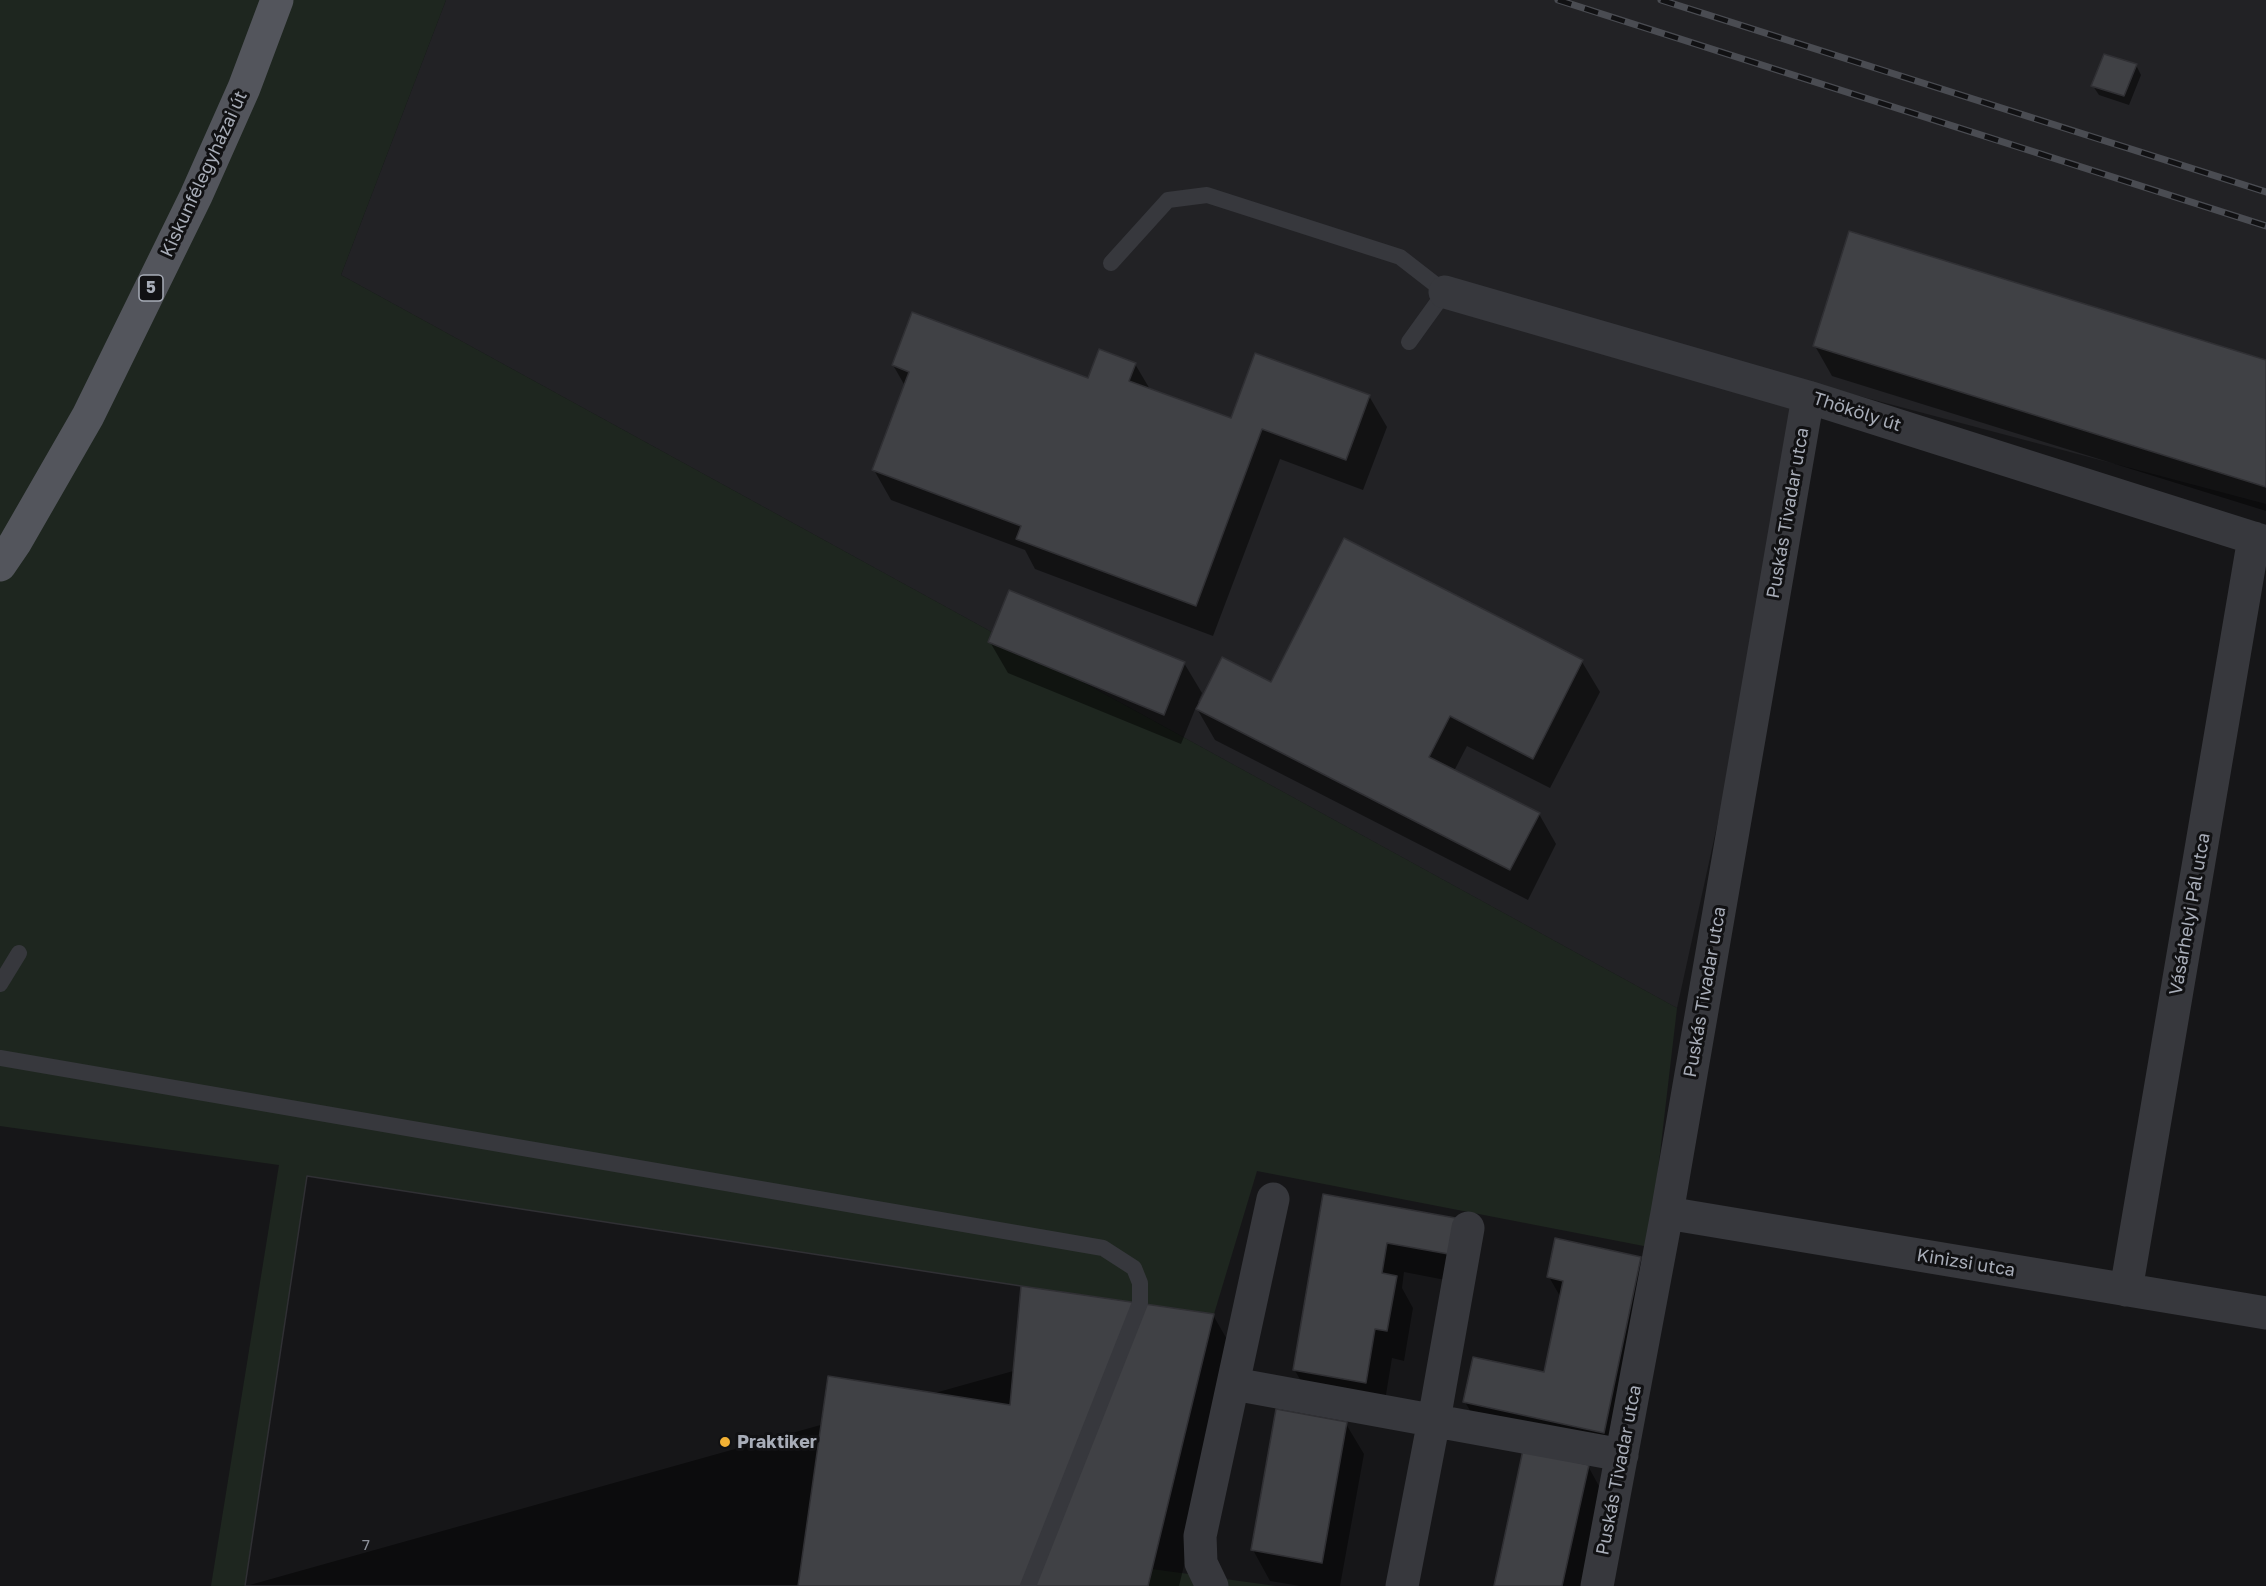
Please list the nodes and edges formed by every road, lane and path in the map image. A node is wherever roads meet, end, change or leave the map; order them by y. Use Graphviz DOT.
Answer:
graph roads {
  1 [pos="277,0"];
  2 [pos="1111,263"];
  3 [pos="1445,292"];
  4 [pos="1409,342"];
  5 [pos="1808,397"];
  6 [pos="2260,540"];
  7 [pos="0,565"];
  8 [pos="19,953"];
  9 [pos="0,984"];
  10 [pos="0,1058"];
  11 [pos="1273,1200"];
  12 [pos="1666,1213"];
  13 [pos="1468,1228"];
  14 [pos="2126,1290"];
  15 [pos="2266,1313"];
  16 [pos="1234,1384"];
  17 [pos="1434,1420"];
  18 [pos="1622,1455"];
  19 [pos="1028,1586"];
  20 [pos="1212,1586"];
  21 [pos="1402,1586"];
  22 [pos="1597,1586"];
  1 -- 7 [label="main road, Kiskunfélegyházai út / 5"];
  2 -- 3 [label="lane"];
  3 -- 4 [label="lane"];
  3 -- 5 [label="street, Thököly út"];
  5 -- 6 [label="street, Thököly út"];
  5 -- 12 [label="street, Puskás Tivadar utca"];
  6 -- 14 [label="street, Vásárhelyi Pál utca"];
  8 -- 9 [label="lane"];
  10 -- 19 [label="lane"];
  11 -- 16 [label="street"];
  12 -- 14 [label="street, Kinizsi utca"];
  12 -- 18 [label="street, Puskás Tivadar utca"];
  13 -- 17 [label="street"];
  14 -- 15 [label="street, Kinizsi utca"];
  16 -- 17 [label="street"];
  16 -- 20 [label="street"];
  17 -- 18 [label="street"];
  17 -- 21 [label="street"];
  18 -- 22 [label="street, Puskás Tivadar utca"];
}
